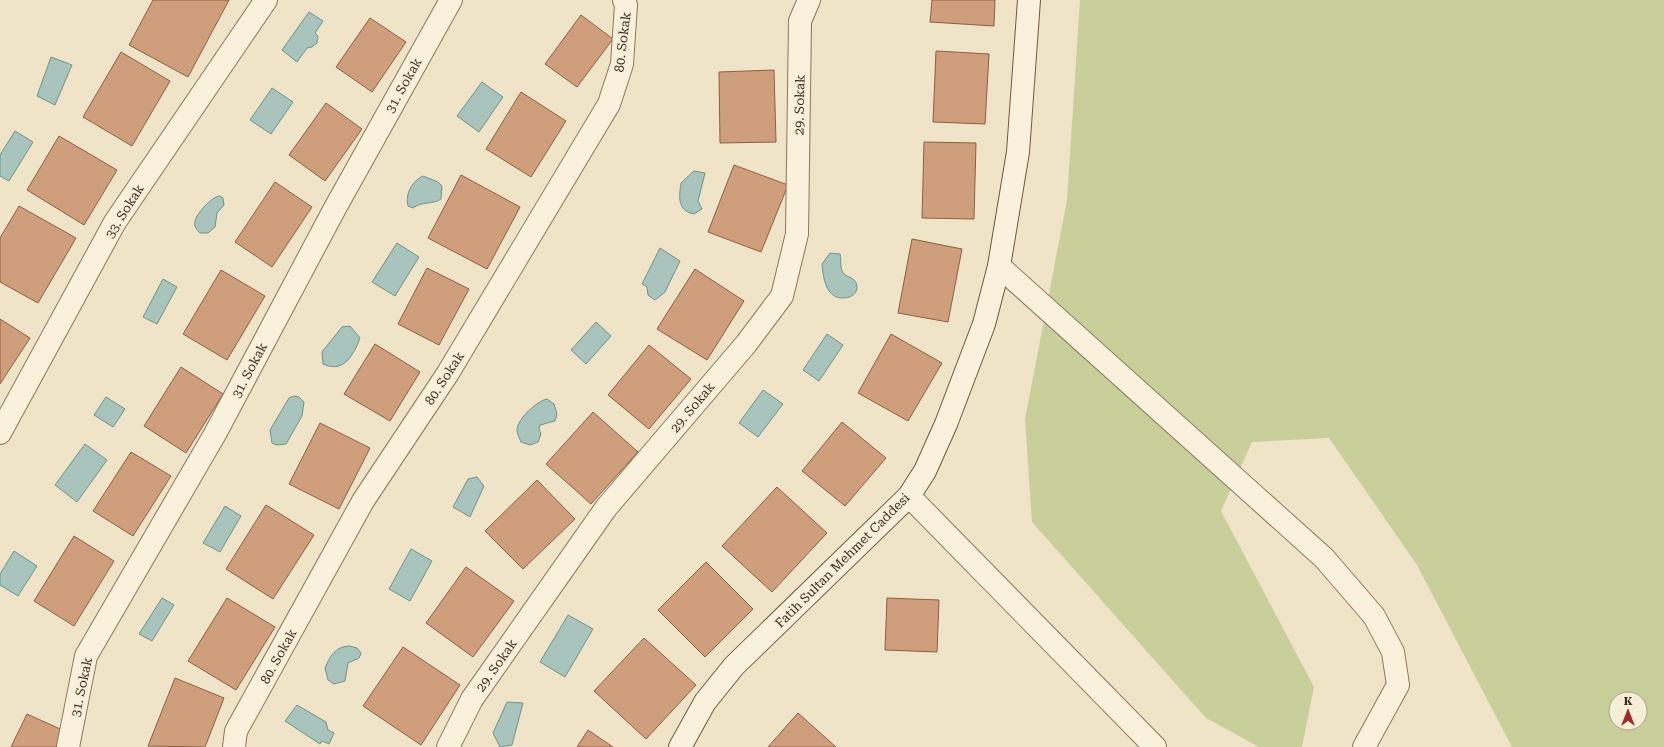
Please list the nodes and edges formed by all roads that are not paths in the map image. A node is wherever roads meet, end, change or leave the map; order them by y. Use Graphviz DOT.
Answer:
graph roads {
  1 [pos="266,0"];
  2 [pos="451,0"];
  3 [pos="624,0"];
  4 [pos="790,0"];
  5 [pos="809,0"];
  6 [pos="1029,0"];
  7 [pos="800,21"];
  8 [pos="999,266"];
  9 [pos="0,433"];
  10 [pos="909,496"];
  11 [pos="68,747"];
  12 [pos="234,747"];
  13 [pos="448,747"];
  14 [pos="680,747"];
  15 [pos="1155,747"];
  16 [pos="1364,747"];
  1 -- 9 [label="street, 33. Sokak"];
  2 -- 11 [label="street, 31. Sokak"];
  3 -- 12 [label="street, 80. Sokak"];
  4 -- 7 [label="street, 29. Sokak"];
  5 -- 7 [label="street, 29. Sokak"];
  6 -- 8 [label="street, Fatih Sultan Mehmet Caddesi"];
  7 -- 13 [label="street, 29. Sokak"];
  8 -- 10 [label="street, Fatih Sultan Mehmet Caddesi"];
  8 -- 16 [label="street"];
  10 -- 14 [label="street, Fatih Sultan Mehmet Caddesi"];
  10 -- 15 [label="street"];
}
